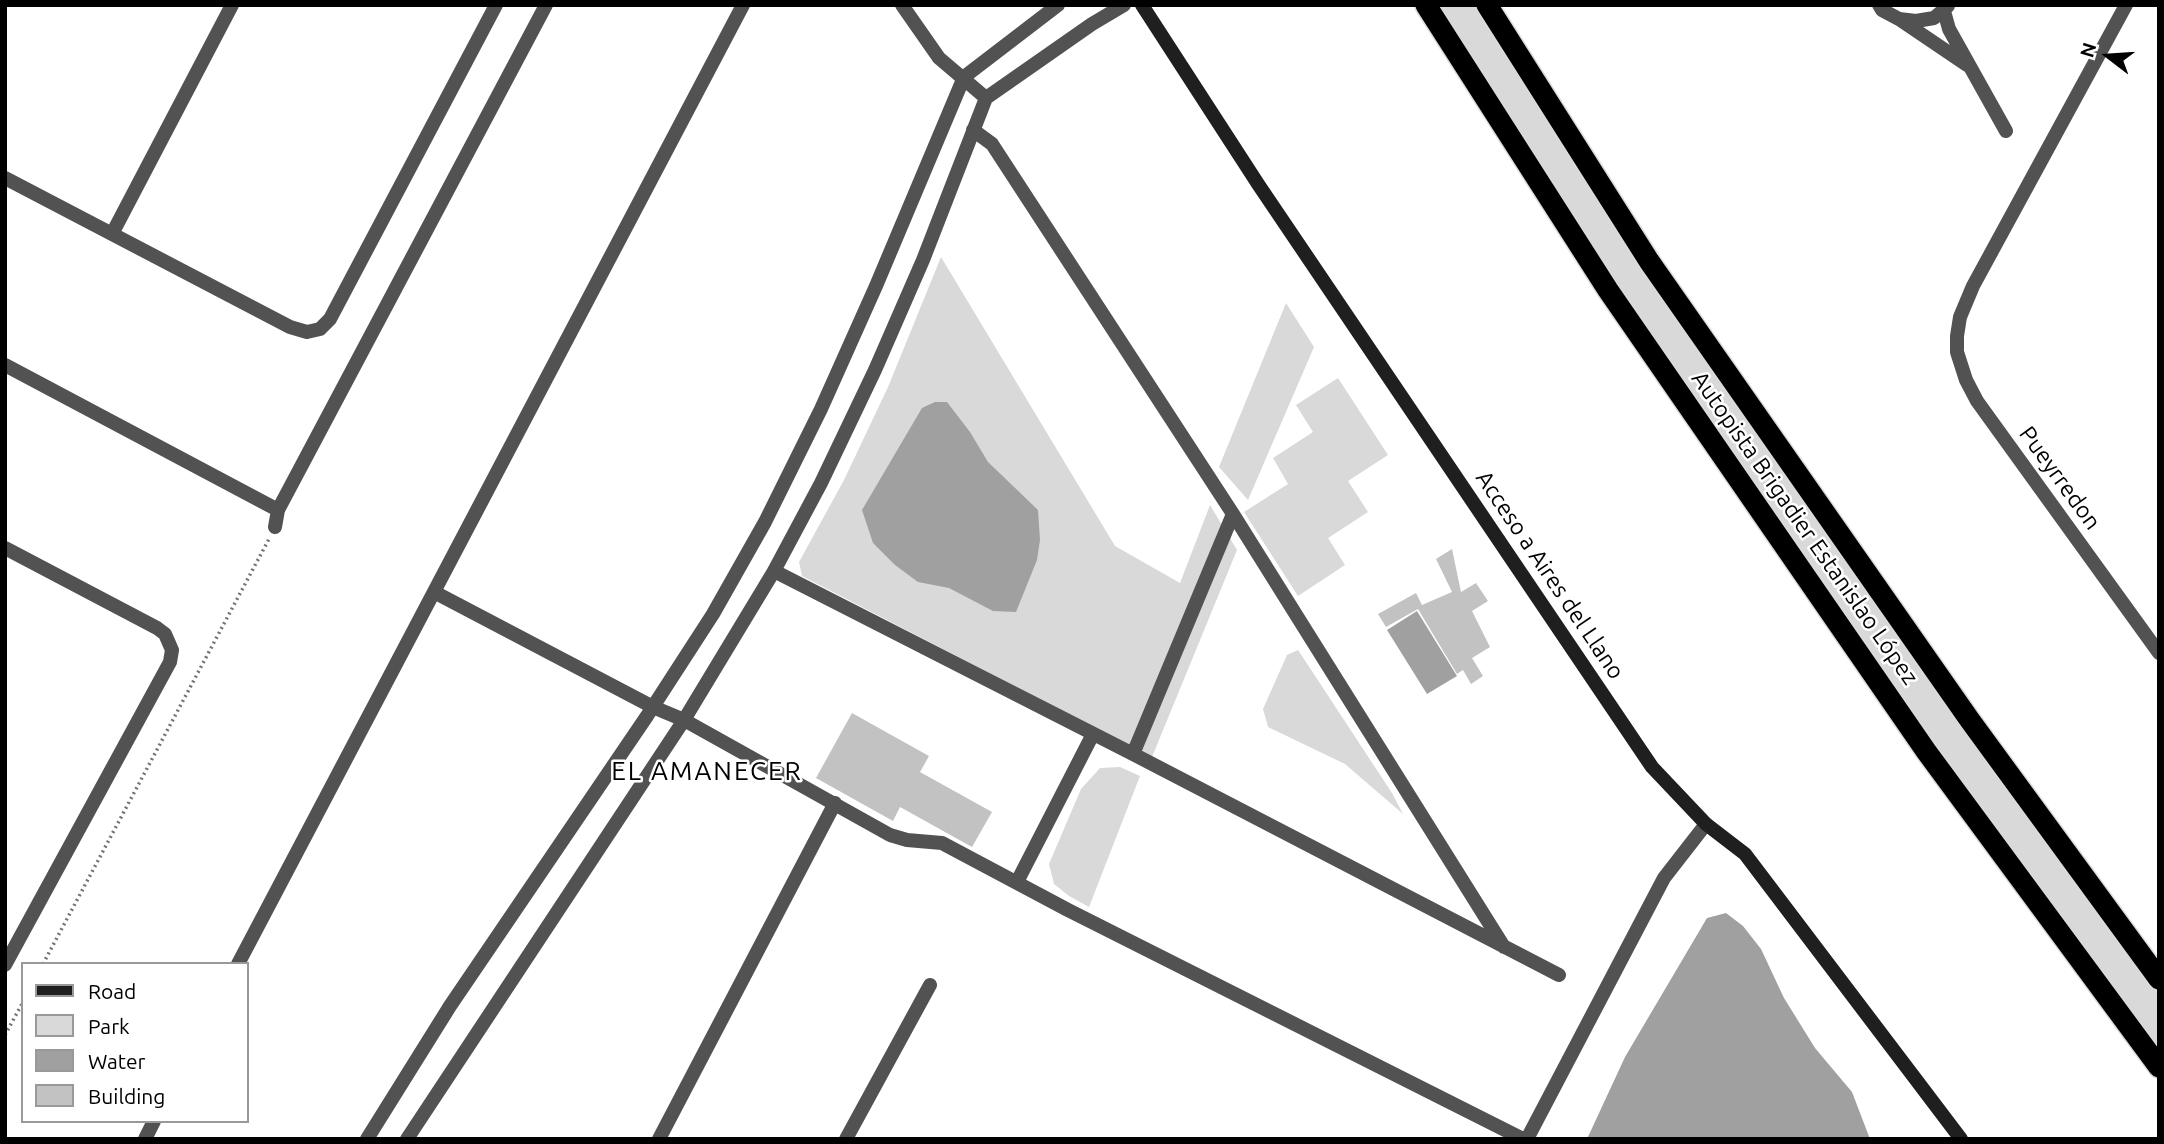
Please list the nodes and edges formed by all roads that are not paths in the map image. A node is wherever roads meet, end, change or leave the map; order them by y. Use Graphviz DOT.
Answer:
graph roads {
  1 [pos="232,5"];
  2 [pos="496,5"];
  3 [pos="546,5"];
  4 [pos="743,5"];
  5 [pos="902,5"];
  6 [pos="1058,5"];
  7 [pos="1124,5"];
  8 [pos="1142,5"];
  9 [pos="1426,5"];
  10 [pos="1487,5"];
  11 [pos="2126,5"];
  12 [pos="1879,7"];
  13 [pos="1946,8"];
  14 [pos="1899,19"];
  15 [pos="1971,68"];
  16 [pos="964,77"];
  17 [pos="986,99"];
  18 [pos="973,130"];
  19 [pos="2006,131"];
  20 [pos="5,178"];
  21 [pos="112,234"];
  22 [pos="5,365"];
  23 [pos="278,510"];
  24 [pos="1233,514"];
  25 [pos="275,527"];
  26 [pos="5,548"];
  27 [pos="774,571"];
  28 [pos="434,592"];
  29 [pos="2159,653"];
  30 [pos="653,707"];
  31 [pos="684,720"];
  32 [pos="1093,734"];
  33 [pos="1133,754"];
  34 [pos="835,803"];
  35 [pos="1706,824"];
  36 [pos="1017,882"];
  37 [pos="1504,947"];
  38 [pos="239,962"];
  39 [pos="5,965"];
  40 [pos="1559,975"];
  41 [pos="2159,979"];
  42 [pos="930,985"];
  43 [pos="2159,1068"];
  44 [pos="153,1123"];
  45 [pos="145,1139"];
  46 [pos="367,1139"];
  47 [pos="407,1139"];
  48 [pos="659,1139"];
  49 [pos="846,1139"];
  50 [pos="1525,1139"];
  51 [pos="1961,1139"];
  1 -- 21 [label="street"];
  2 -- 21 [label="street"];
  3 -- 23 [label="street"];
  4 -- 28 [label="street"];
  5 -- 16 [label="street"];
  6 -- 16 [label="street"];
  7 -- 17 [label="street"];
  8 -- 35 [label="street, Acceso a Aires del Llano"];
  9 -- 43 [label="highway, Autopista Brigadier Estanislao López"];
  10 -- 41 [label="highway, Autopista Brigadier Estanislao López"];
  11 -- 29 [label="street, Pueyrredon"];
  12 -- 14 [label="street"];
  13 -- 14 [label="street"];
  13 -- 15 [label="street"];
  14 -- 15 [label="street"];
  15 -- 19 [label="street"];
  16 -- 17 [label="street"];
  16 -- 30 [label="street"];
  17 -- 18 [label="street"];
  18 -- 24 [label="street"];
  18 -- 27 [label="street"];
  20 -- 21 [label="street"];
  22 -- 23 [label="street"];
  23 -- 25 [label="street"];
  24 -- 33 [label="street"];
  24 -- 37 [label="street"];
  26 -- 39 [label="street"];
  27 -- 31 [label="street"];
  27 -- 32 [label="street"];
  28 -- 30 [label="street"];
  28 -- 38 [label="street"];
  30 -- 31 [label="street"];
  30 -- 46 [label="street"];
  31 -- 34 [label="street"];
  31 -- 47 [label="street"];
  32 -- 33 [label="street"];
  32 -- 36 [label="street"];
  33 -- 37 [label="street"];
  34 -- 36 [label="street"];
  34 -- 48 [label="street"];
  35 -- 50 [label="street"];
  35 -- 51 [label="street, Acceso a Aires del Llano"];
  36 -- 50 [label="street"];
  37 -- 40 [label="street"];
  42 -- 49 [label="street"];
  44 -- 45 [label="street"];
}
